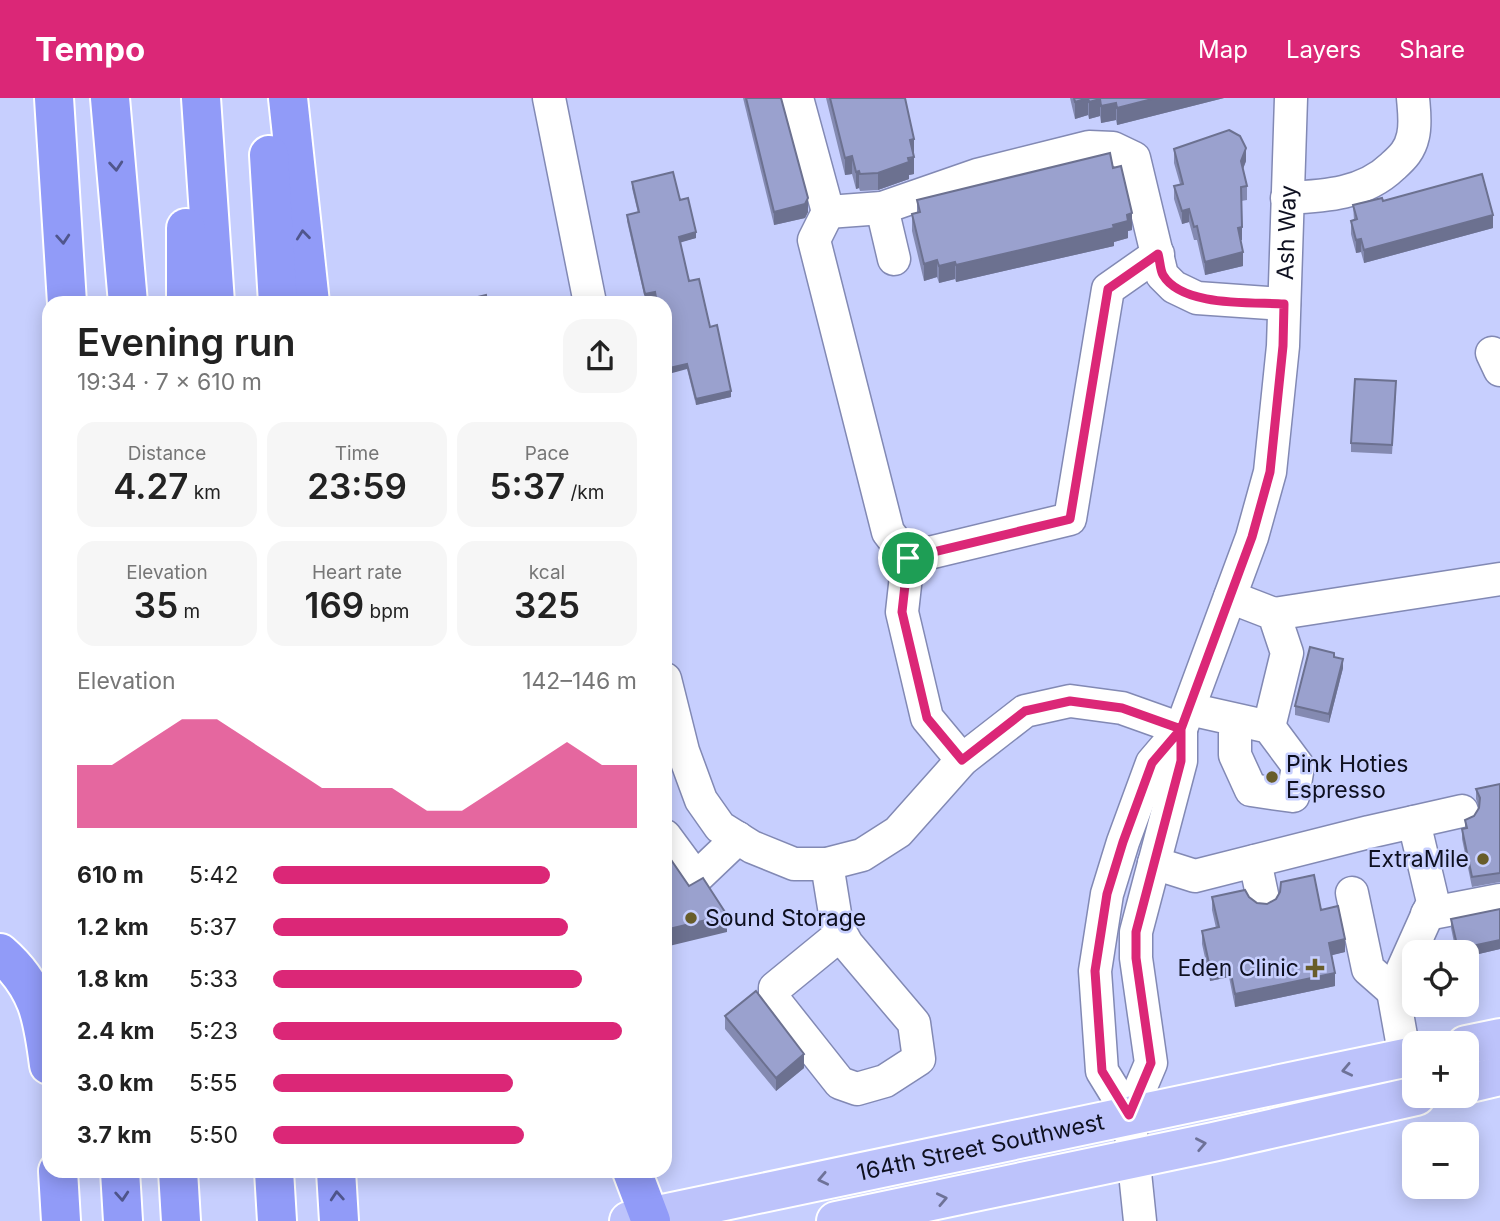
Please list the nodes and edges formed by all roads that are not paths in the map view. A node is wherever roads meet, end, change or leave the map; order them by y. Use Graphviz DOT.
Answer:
graph roads {
  1 [pos="54,98"];
  2 [pos="110,98"];
  3 [pos="187,98"];
  4 [pos="201,98"];
  5 [pos="266,98"];
  6 [pos="288,98"];
  7 [pos="549,98"];
  8 [pos="797,98"];
  9 [pos="1291,98"];
  10 [pos="1413,98"];
  11 [pos="1287,198"];
  12 [pos="882,208"];
  13 [pos="828,212"];
  14 [pos="1158,254"];
  15 [pos="894,260"];
  16 [pos="66,296"];
  17 [pos="127,296"];
  18 [pos="186,296"];
  19 [pos="215,296"];
  20 [pos="278,296"];
  21 [pos="309,296"];
  22 [pos="589,296"];
  23 [pos="1284,304"];
  24 [pos="908,558"];
  25 [pos="1500,579"];
  26 [pos="1230,597"];
  27 [pos="1274,614"];
  28 [pos="1185,719"];
  29 [pos="1235,720"];
  30 [pos="1269,727"];
  31 [pos="672,734"];
  32 [pos="962,760"];
  33 [pos="1462,811"];
  34 [pos="1414,822"];
  35 [pos="738,838"];
  36 [pos="672,845"];
  37 [pos="1255,861"];
  38 [pos="1154,863"];
  39 [pos="827,864"];
  40 [pos="1352,893"];
  41 [pos="1263,899"];
  42 [pos="1500,900"];
  43 [pos="1427,914"];
  44 [pos="841,934"];
  45 [pos="0,953"];
  46 [pos="1393,991"];
  47 [pos="42,1021"];
  48 [pos="1403,1031"];
  49 [pos="1500,1038"];
  50 [pos="1479,1042"];
  51 [pos="1402,1058"];
  52 [pos="1500,1076"];
  53 [pos="1479,1081"];
  54 [pos="1402,1099"];
  55 [pos="1129,1115"];
  56 [pos="1134,1158"];
  57 [pos="58,1178"];
  58 [pos="120,1178"];
  59 [pos="178,1178"];
  60 [pos="205,1178"];
  61 [pos="274,1178"];
  62 [pos="336,1178"];
  63 [pos="633,1178"];
  64 [pos="642,1219"];
  65 [pos="61,1221"];
  66 [pos="123,1221"];
  67 [pos="181,1221"];
  68 [pos="207,1221"];
  69 [pos="277,1221"];
  70 [pos="339,1221"];
  71 [pos="836,1221"];
  72 [pos="1140,1221"];
  1 -- 16 [label="highway, one-way"];
  2 -- 17 [label="highway, one-way"];
  3 -- 18 [label="highway"];
  4 -- 19 [label="highway"];
  5 -- 20 [label="highway"];
  21 -- 6 [label="highway, one-way"];
  7 -- 22 [label="street"];
  8 -- 13 [label="street"];
  9 -- 11 [label="street, Ash Way"];
  10 -- 11 [label="street"];
  11 -- 23 [label="street, Ash Way"];
  12 -- 13 [label="street"];
  12 -- 14 [label="street"];
  12 -- 15 [label="street"];
  13 -- 24 [label="street"];
  14 -- 23 [label="street"];
  14 -- 24 [label="street"];
  23 -- 26 [label="street, Ash Way"];
  24 -- 32 [label="street"];
  25 -- 27 [label="street"];
  26 -- 27 [label="street"];
  26 -- 28 [label="street, Ash Way"];
  27 -- 30 [label="street"];
  28 -- 29 [label="street"];
  28 -- 32 [label="street"];
  28 -- 38 [label="street, Ash Way"];
  28 -- 55 [label="street, Ash Way"];
  29 -- 30 [label="street"];
  29 -- 30 [label="street"];
  31 -- 35 [label="street"];
  32 -- 39 [label="street"];
  33 -- 34 [label="street"];
  34 -- 37 [label="street"];
  34 -- 43 [label="street"];
  35 -- 36 [label="street"];
  35 -- 39 [label="street"];
  37 -- 38 [label="street"];
  37 -- 41 [label="street"];
  38 -- 55 [label="street, Ash Way"];
  39 -- 44 [label="street"];
  40 -- 46 [label="street"];
  42 -- 43 [label="street"];
  43 -- 46 [label="street"];
  44 -- 44 [label="street"];
  45 -- 47 [label="highway"];
  46 -- 48 [label="street"];
  49 -- 50 [label="main road"];
  51 -- 55 [label="main road, 164th Street Southwest, one-way"];
  52 -- 53 [label="main road"];
  56 -- 54 [label="main road, 164th Street Southwest, one-way"];
  55 -- 56 [label="street, Ash Way"];
  55 -- 64 [label="main road, 164th Street Southwest, one-way"];
  71 -- 56 [label="main road, 164th Street Southwest, one-way"];
  56 -- 72 [label="street, Ash Way"];
  57 -- 65 [label="highway"];
  58 -- 66 [label="highway, one-way"];
  59 -- 67 [label="highway"];
  60 -- 68 [label="highway"];
  61 -- 69 [label="highway"];
  70 -- 62 [label="highway, one-way"];
  63 -- 64 [label="highway"];
}
